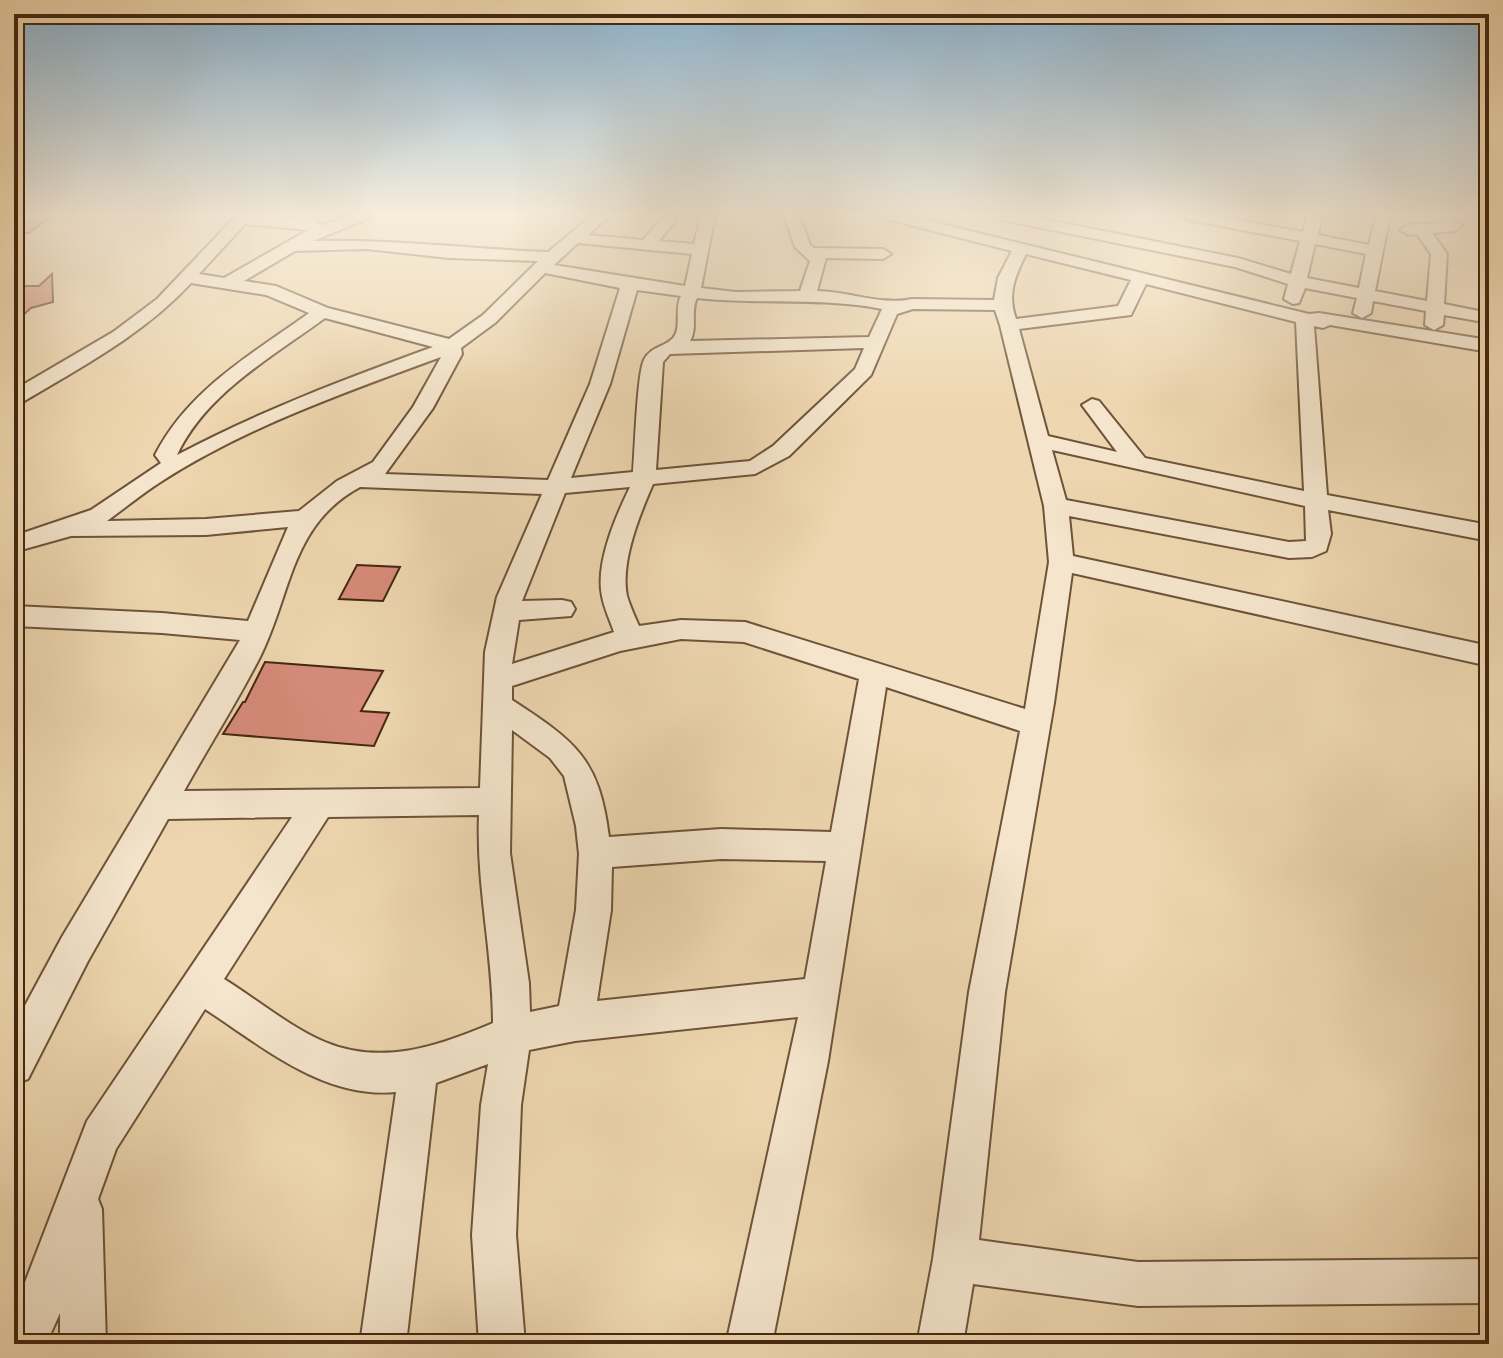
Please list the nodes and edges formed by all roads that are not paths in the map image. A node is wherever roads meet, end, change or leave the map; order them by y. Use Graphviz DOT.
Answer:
graph roads {
  1 [pos="187,278"];
  2 [pos="199,278"];
  3 [pos="235,278"];
  4 [pos="530,278"];
  5 [pos="609,278"];
  6 [pos="695,278"];
  7 [pos="813,278"];
  8 [pos="1006,278"];
  9 [pos="1162,278"];
  10 [pos="1176,278"];
  11 [pos="1259,278"];
  12 [pos="1291,278"];
  13 [pos="1369,278"];
  14 [pos="1437,278"];
  15 [pos="1140,279"];
  16 [pos="1297,281"];
  17 [pos="229,282"];
  18 [pos="630,284"];
  19 [pos="1160,284"];
  20 [pos="692,292"];
  21 [pos="807,295"];
  22 [pos="1366,295"];
  23 [pos="896,306"];
  24 [pos="1435,307"];
  25 [pos="322,312"];
  26 [pos="1005,315"];
  27 [pos="1489,318"];
  28 [pos="1300,322"];
  29 [pos="1359,325"];
  30 [pos="1434,338"];
  31 [pos="877,342"];
  32 [pos="452,346"];
  33 [pos="669,347"];
  34 [pos="1489,348"];
  35 [pos="1489,360"];
  36 [pos="14,399"];
  37 [pos="1092,405"];
  38 [pos="1038,440"];
  39 [pos="1138,464"];
  40 [pos="174,465"];
  41 [pos="357,480"];
  42 [pos="644,480"];
  43 [pos="555,487"];
  44 [pos="1317,502"];
  45 [pos="1056,506"];
  46 [pos="306,518"];
  47 [pos="66,529"];
  48 [pos="1489,533"];
  49 [pos="14,544"];
  50 [pos="1061,562"];
  51 [pos="562,609"];
  52 [pos="508,611"];
  53 [pos="14,616"];
  54 [pos="258,632"];
  55 [pos="630,638"];
  56 [pos="1489,656"];
  57 [pos="874,673"];
  58 [pos="497,692"];
  59 [pos="1036,724"];
  60 [pos="494,801"];
  61 [pos="319,803"];
  62 [pos="157,805"];
  63 [pos="846,847"];
  64 [pos="597,854"];
  65 [pos="199,984"];
  66 [pos="821,996"];
  67 [pos="575,1022"];
  68 [pos="512,1034"];
  69 [pos="14,1065"];
  70 [pos="418,1070"];
  71 [pos="80,1181"];
  72 [pos="955,1259"];
  73 [pos="1489,1281"];
  74 [pos="22,1344"];
  75 [pos="83,1344"];
  76 [pos="383,1344"];
  77 [pos="502,1344"];
  78 [pos="749,1344"];
  79 [pos="940,1344"];
  1 -- 36 [label="street"];
  2 -- 17 [label="street"];
  3 -- 17 [label="street"];
  4 -- 32 [label="street"];
  5 -- 18 [label="street"];
  6 -- 20 [label="street"];
  7 -- 21 [label="street"];
  8 -- 26 [label="street"];
  9 -- 19 [label="street"];
  10 -- 19 [label="street"];
  11 -- 28 [label="street"];
  12 -- 16 [label="street"];
  13 -- 22 [label="street"];
  14 -- 24 [label="street"];
  15 -- 19 [label="street"];
  15 -- 26 [label="street"];
  16 -- 22 [label="street"];
  16 -- 28 [label="street"];
  17 -- 25 [label="street"];
  18 -- 20 [label="street"];
  18 -- 43 [label="street"];
  20 -- 21 [label="street"];
  20 -- 33 [label="street"];
  21 -- 23 [label="street"];
  22 -- 24 [label="street"];
  22 -- 29 [label="street"];
  23 -- 26 [label="street"];
  23 -- 31 [label="street"];
  24 -- 27 [label="street"];
  24 -- 30 [label="street"];
  25 -- 32 [label="street"];
  25 -- 40 [label="street"];
  26 -- 38 [label="street"];
  28 -- 29 [label="street"];
  28 -- 34 [label="street"];
  28 -- 35 [label="street"];
  28 -- 44 [label="street"];
  29 -- 30 [label="street"];
  30 -- 34 [label="street"];
  31 -- 33 [label="street"];
  31 -- 42 [label="street"];
  32 -- 40 [label="street"];
  32 -- 41 [label="street"];
  33 -- 42 [label="street"];
  37 -- 39 [label="street"];
  38 -- 39 [label="street"];
  38 -- 45 [label="street"];
  39 -- 44 [label="street"];
  40 -- 47 [label="street"];
  41 -- 43 [label="street"];
  41 -- 46 [label="street"];
  42 -- 43 [label="street"];
  42 -- 55 [label="street"];
  43 -- 52 [label="street"];
  44 -- 45 [label="street"];
  44 -- 48 [label="street"];
  45 -- 50 [label="street"];
  46 -- 47 [label="street"];
  46 -- 54 [label="street"];
  47 -- 49 [label="street"];
  50 -- 56 [label="street"];
  50 -- 59 [label="street"];
  51 -- 52 [label="street"];
  52 -- 58 [label="street"];
  53 -- 54 [label="street"];
  54 -- 62 [label="street"];
  55 -- 57 [label="street"];
  55 -- 58 [label="street"];
  57 -- 59 [label="street"];
  57 -- 63 [label="street"];
  58 -- 60 [label="street"];
  58 -- 64 [label="street"];
  59 -- 72 [label="street"];
  60 -- 61 [label="street"];
  60 -- 68 [label="street"];
  61 -- 62 [label="street"];
  61 -- 65 [label="street"];
  62 -- 69 [label="street"];
  63 -- 64 [label="street"];
  63 -- 66 [label="street"];
  64 -- 67 [label="street"];
  65 -- 70 [label="street"];
  65 -- 71 [label="street"];
  66 -- 67 [label="street"];
  66 -- 78 [label="street"];
  67 -- 68 [label="street"];
  68 -- 70 [label="street"];
  68 -- 77 [label="street"];
  70 -- 76 [label="street"];
  71 -- 74 [label="street"];
  71 -- 75 [label="street"];
  72 -- 73 [label="street"];
  72 -- 79 [label="street"];
}
